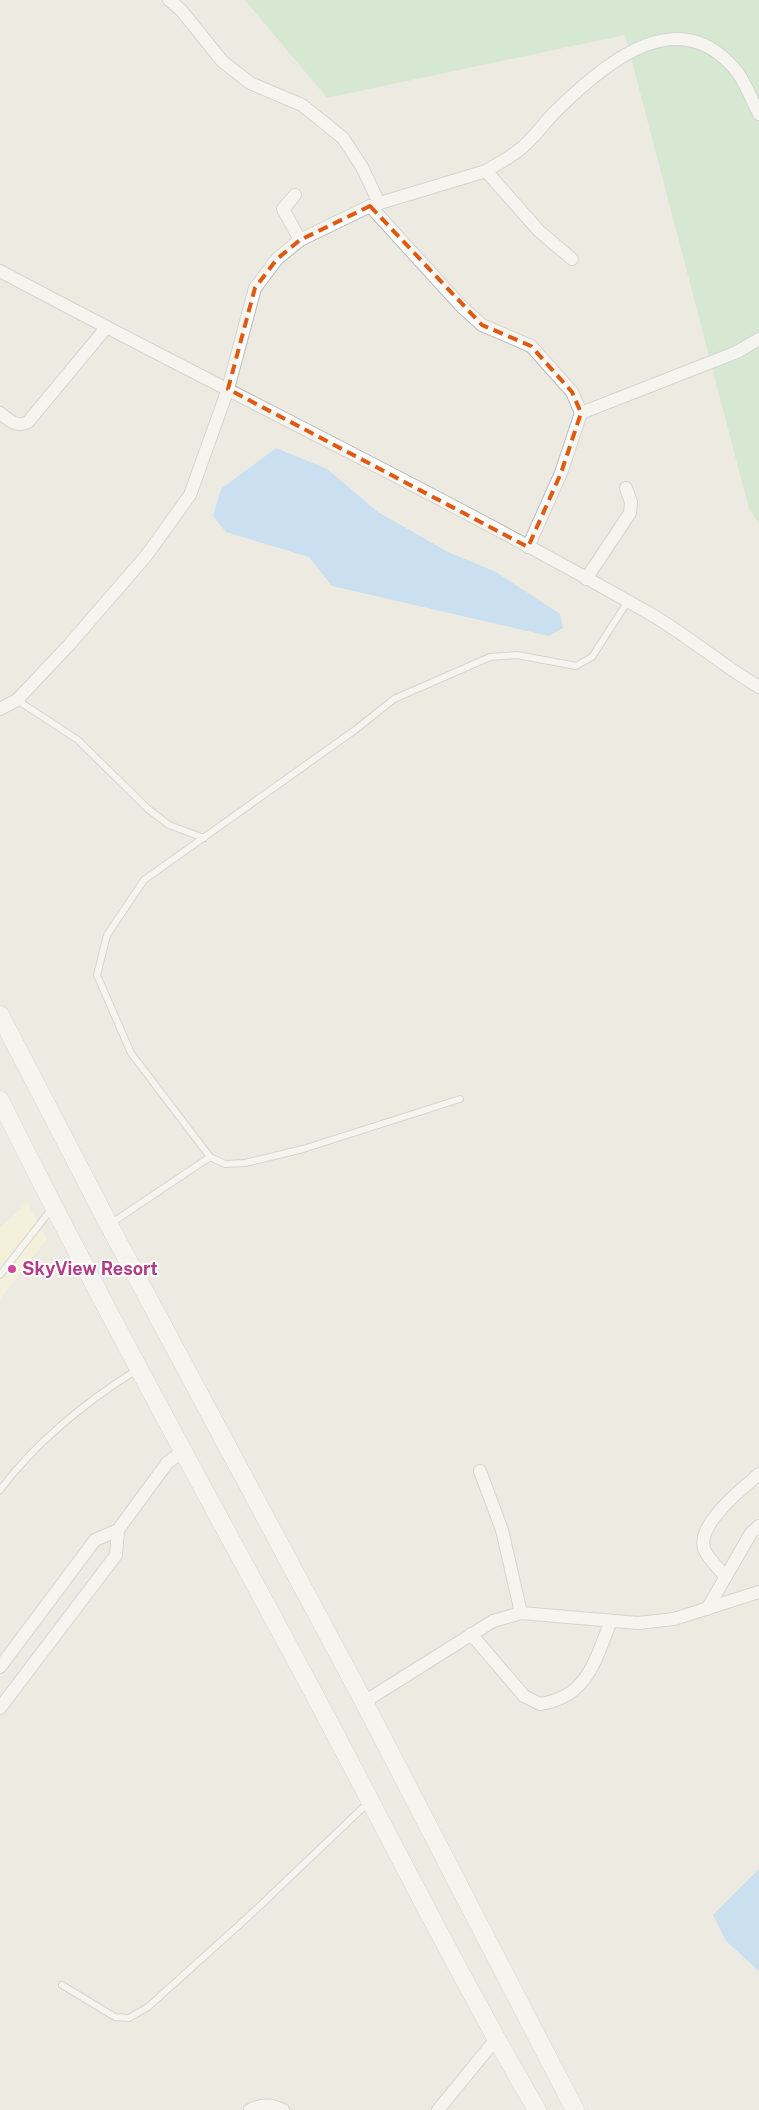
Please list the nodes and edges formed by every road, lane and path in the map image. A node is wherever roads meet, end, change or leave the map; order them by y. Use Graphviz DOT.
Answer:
graph roads {
  1 [pos="169,0"];
  2 [pos="759,114"];
  3 [pos="486,171"];
  4 [pos="295,195"];
  5 [pos="375,204"];
  6 [pos="300,240"];
  7 [pos="572,259"];
  8 [pos="0,271"];
  9 [pos="106,328"];
  10 [pos="759,339"];
  11 [pos="228,389"];
  12 [pos="0,413"];
  13 [pos="581,413"];
  14 [pos="626,488"];
  15 [pos="528,547"];
  16 [pos="586,579"];
  17 [pos="625,607"];
  18 [pos="759,687"];
  19 [pos="17,700"];
  20 [pos="0,709"];
  21 [pos="204,838"];
  22 [pos="0,1015"];
  23 [pos="460,1099"];
  24 [pos="0,1100"];
  25 [pos="210,1157"];
  26 [pos="53,1207"];
  27 [pos="109,1225"];
  28 [pos="0,1275"];
  29 [pos="139,1368"];
  30 [pos="184,1450"];
  31 [pos="480,1471"];
  32 [pos="759,1474"];
  33 [pos="0,1490"];
  34 [pos="759,1526"];
  35 [pos="118,1530"];
  36 [pos="726,1577"];
  37 [pos="759,1592"];
  38 [pos="707,1609"];
  39 [pos="521,1613"];
  40 [pos="611,1620"];
  41 [pos="471,1634"];
  42 [pos="0,1667"];
  43 [pos="364,1702"];
  44 [pos="0,1708"];
  45 [pos="371,1800"];
  46 [pos="62,1985"];
  47 [pos="496,2039"];
  48 [pos="573,2109"];
  49 [pos="250,2110"];
  50 [pos="283,2110"];
  51 [pos="438,2110"];
  52 [pos="536,2110"];
  1 -- 5 [label="street"];
  2 -- 3 [label="street"];
  3 -- 5 [label="street"];
  3 -- 7 [label="street"];
  4 -- 6 [label="street"];
  5 -- 6 [label="street"];
  5 -- 13 [label="street"];
  6 -- 11 [label="street"];
  8 -- 9 [label="street"];
  9 -- 11 [label="street"];
  9 -- 12 [label="street"];
  10 -- 13 [label="street"];
  11 -- 15 [label="street"];
  11 -- 19 [label="street"];
  13 -- 15 [label="street"];
  14 -- 16 [label="street"];
  15 -- 16 [label="street"];
  16 -- 17 [label="street"];
  17 -- 18 [label="street"];
  17 -- 21 [label="lane"];
  19 -- 20 [label="street"];
  19 -- 21 [label="lane"];
  21 -- 25 [label="lane"];
  22 -- 27 [label="main road"];
  23 -- 25 [label="lane"];
  24 -- 26 [label="main road"];
  25 -- 27 [label="lane"];
  26 -- 28 [label="lane"];
  26 -- 29 [label="main road"];
  27 -- 43 [label="main road"];
  29 -- 30 [label="main road"];
  29 -- 33 [label="lane"];
  30 -- 35 [label="street"];
  30 -- 45 [label="main road"];
  31 -- 39 [label="street"];
  32 -- 36 [label="street"];
  34 -- 36 [label="street"];
  35 -- 42 [label="street"];
  35 -- 44 [label="street"];
  36 -- 38 [label="street"];
  37 -- 38 [label="street"];
  38 -- 40 [label="street"];
  39 -- 40 [label="street"];
  39 -- 41 [label="street"];
  40 -- 41 [label="street"];
  41 -- 43 [label="street"];
  43 -- 48 [label="main road"];
  45 -- 46 [label="lane"];
  45 -- 47 [label="main road"];
  47 -- 51 [label="street"];
  47 -- 52 [label="main road"];
  49 -- 50 [label="street"];
}
